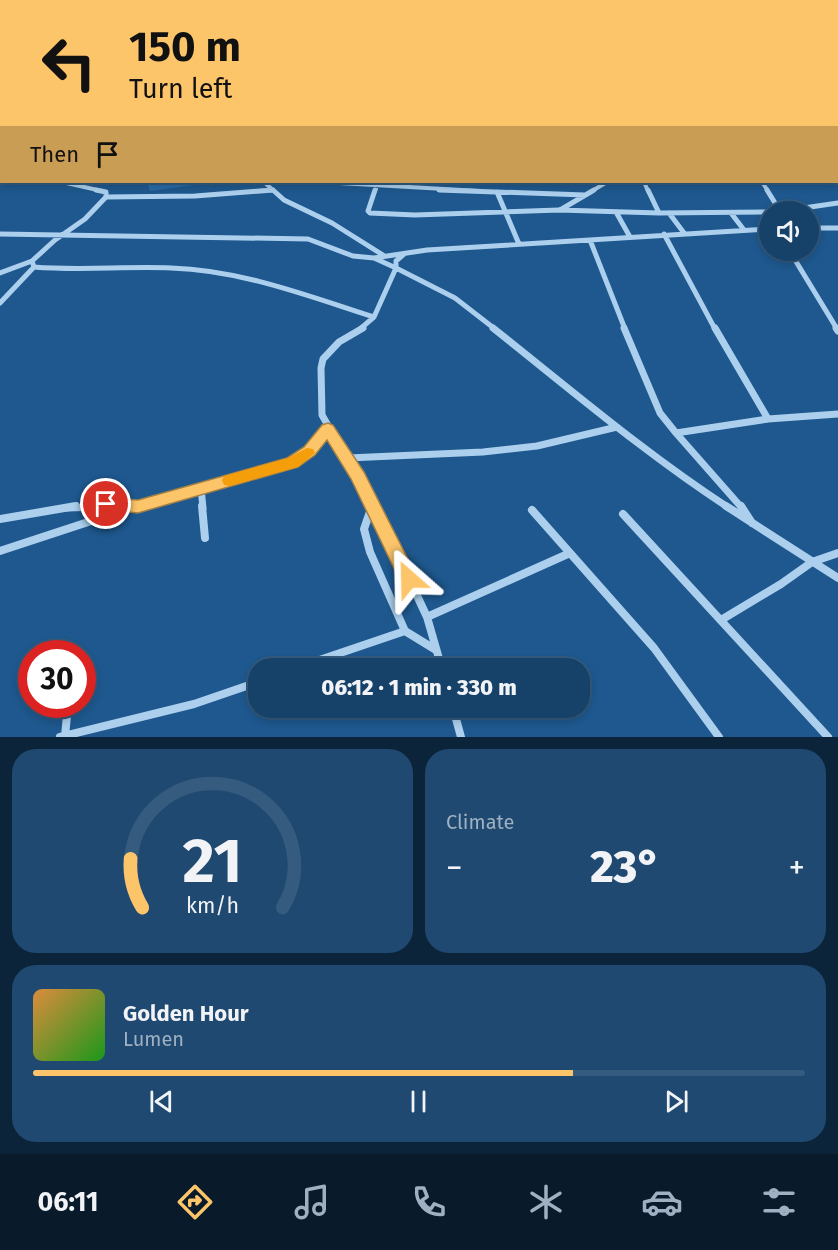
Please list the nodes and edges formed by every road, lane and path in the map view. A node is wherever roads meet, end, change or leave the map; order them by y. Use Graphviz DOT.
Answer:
graph roads {
  1 [pos="66,183"];
  2 [pos="265,183"];
  3 [pos="350,183"];
  4 [pos="605,183"];
  5 [pos="644,183"];
  6 [pos="763,183"];
  7 [pos="378,184"];
  8 [pos="273,190"];
  9 [pos="497,192"];
  10 [pos="585,195"];
  11 [pos="106,197"];
  12 [pos="772,201"];
  13 [pos="838,203"];
  14 [pos="819,206"];
  15 [pos="559,210"];
  16 [pos="504,211"];
  17 [pos="616,212"];
  18 [pos="659,213"];
  19 [pos="669,213"];
  20 [pos="731,213"];
  21 [pos="759,214"];
  22 [pos="819,228"];
  23 [pos="838,228"];
  24 [pos="759,229"];
  25 [pos="744,230"];
  26 [pos="65,233"];
  27 [pos="684,233"];
  28 [pos="0,234"];
  29 [pos="664,234"];
  30 [pos="630,237"];
  31 [pos="590,240"];
  32 [pos="519,244"];
  33 [pos="404,254"];
  34 [pos="382,255"];
  35 [pos="374,258"];
  36 [pos="796,261"];
  37 [pos="33,264"];
  38 [pos="396,268"];
  39 [pos="0,273"];
  40 [pos="0,303"];
  41 [pos="374,317"];
  42 [pos="838,331"];
  43 [pos="838,414"];
  44 [pos="768,420"];
  45 [pos="617,427"];
  46 [pos="328,429"];
  47 [pos="676,433"];
  48 [pos="348,458"];
  49 [pos="201,488"];
  50 [pos="373,503"];
  51 [pos="138,506"];
  52 [pos="532,510"];
  53 [pos="623,514"];
  54 [pos="0,519"];
  55 [pos="754,525"];
  56 [pos="205,538"];
  57 [pos="0,551"];
  58 [pos="570,553"];
  59 [pos="838,553"];
  60 [pos="812,562"];
  61 [pos="838,578"];
  62 [pos="427,617"];
  63 [pos="721,620"];
  64 [pos="405,631"];
  65 [pos="436,650"];
  66 [pos="325,658"];
  67 [pos="439,658"];
  68 [pos="248,685"];
  69 [pos="66,718"];
  70 [pos="456,718"];
  71 [pos="63,737"];
  72 [pos="461,737"];
  73 [pos="719,737"];
  74 [pos="828,737"];
  1 -- 11 [label="street"];
  2 -- 8 [label="street"];
  3 -- 7 [label="street"];
  4 -- 10 [label="street"];
  5 -- 18 [label="street"];
  6 -- 12 [label="street"];
  7 -- 9 [label="street"];
  7 -- 16 [label="street"];
  8 -- 11 [label="street"];
  8 -- 34 [label="street"];
  9 -- 10 [label="street"];
  9 -- 16 [label="street"];
  10 -- 15 [label="street"];
  11 -- 26 [label="street"];
  13 -- 14 [label="street"];
  15 -- 16 [label="street"];
  15 -- 17 [label="street"];
  16 -- 32 [label="street"];
  17 -- 18 [label="street"];
  17 -- 30 [label="street"];
  18 -- 19 [label="street"];
  19 -- 20 [label="street"];
  19 -- 27 [label="street"];
  20 -- 21 [label="street"];
  20 -- 25 [label="street"];
  22 -- 23 [label="street"];
  24 -- 25 [label="street"];
  25 -- 27 [label="street"];
  26 -- 28 [label="street"];
  26 -- 35 [label="street"];
  26 -- 37 [label="street"];
  27 -- 29 [label="street"];
  29 -- 30 [label="street"];
  29 -- 44 [label="street"];
  30 -- 31 [label="street"];
  31 -- 32 [label="street"];
  31 -- 47 [label="street"];
  32 -- 33 [label="street"];
  33 -- 34 [label="street"];
  33 -- 38 [label="street"];
  34 -- 35 [label="street"];
  35 -- 38 [label="street"];
  36 -- 42 [label="street"];
  37 -- 39 [label="street"];
  37 -- 40 [label="street"];
  37 -- 41 [label="street"];
  38 -- 41 [label="street"];
  38 -- 45 [label="street"];
  41 -- 46 [label="street"];
  43 -- 44 [label="street"];
  44 -- 47 [label="street"];
  45 -- 48 [label="street"];
  45 -- 55 [label="street"];
  46 -- 48 [label="street"];
  46 -- 49 [label="street"];
  47 -- 55 [label="street"];
  48 -- 50 [label="street"];
  49 -- 51 [label="street"];
  49 -- 56 [label="street"];
  50 -- 62 [label="street"];
  50 -- 64 [label="street"];
  51 -- 54 [label="street"];
  51 -- 57 [label="street"];
  52 -- 58 [label="street"];
  53 -- 63 [label="street"];
  55 -- 60 [label="street"];
  58 -- 62 [label="street"];
  58 -- 73 [label="street"];
  59 -- 60 [label="street"];
  60 -- 61 [label="street"];
  60 -- 63 [label="street"];
  62 -- 65 [label="street"];
  63 -- 74 [label="street"];
  64 -- 65 [label="street"];
  64 -- 66 [label="street"];
  65 -- 67 [label="street"];
  68 -- 71 [label="street"];
  69 -- 71 [label="street"];
  70 -- 72 [label="street"];
}
